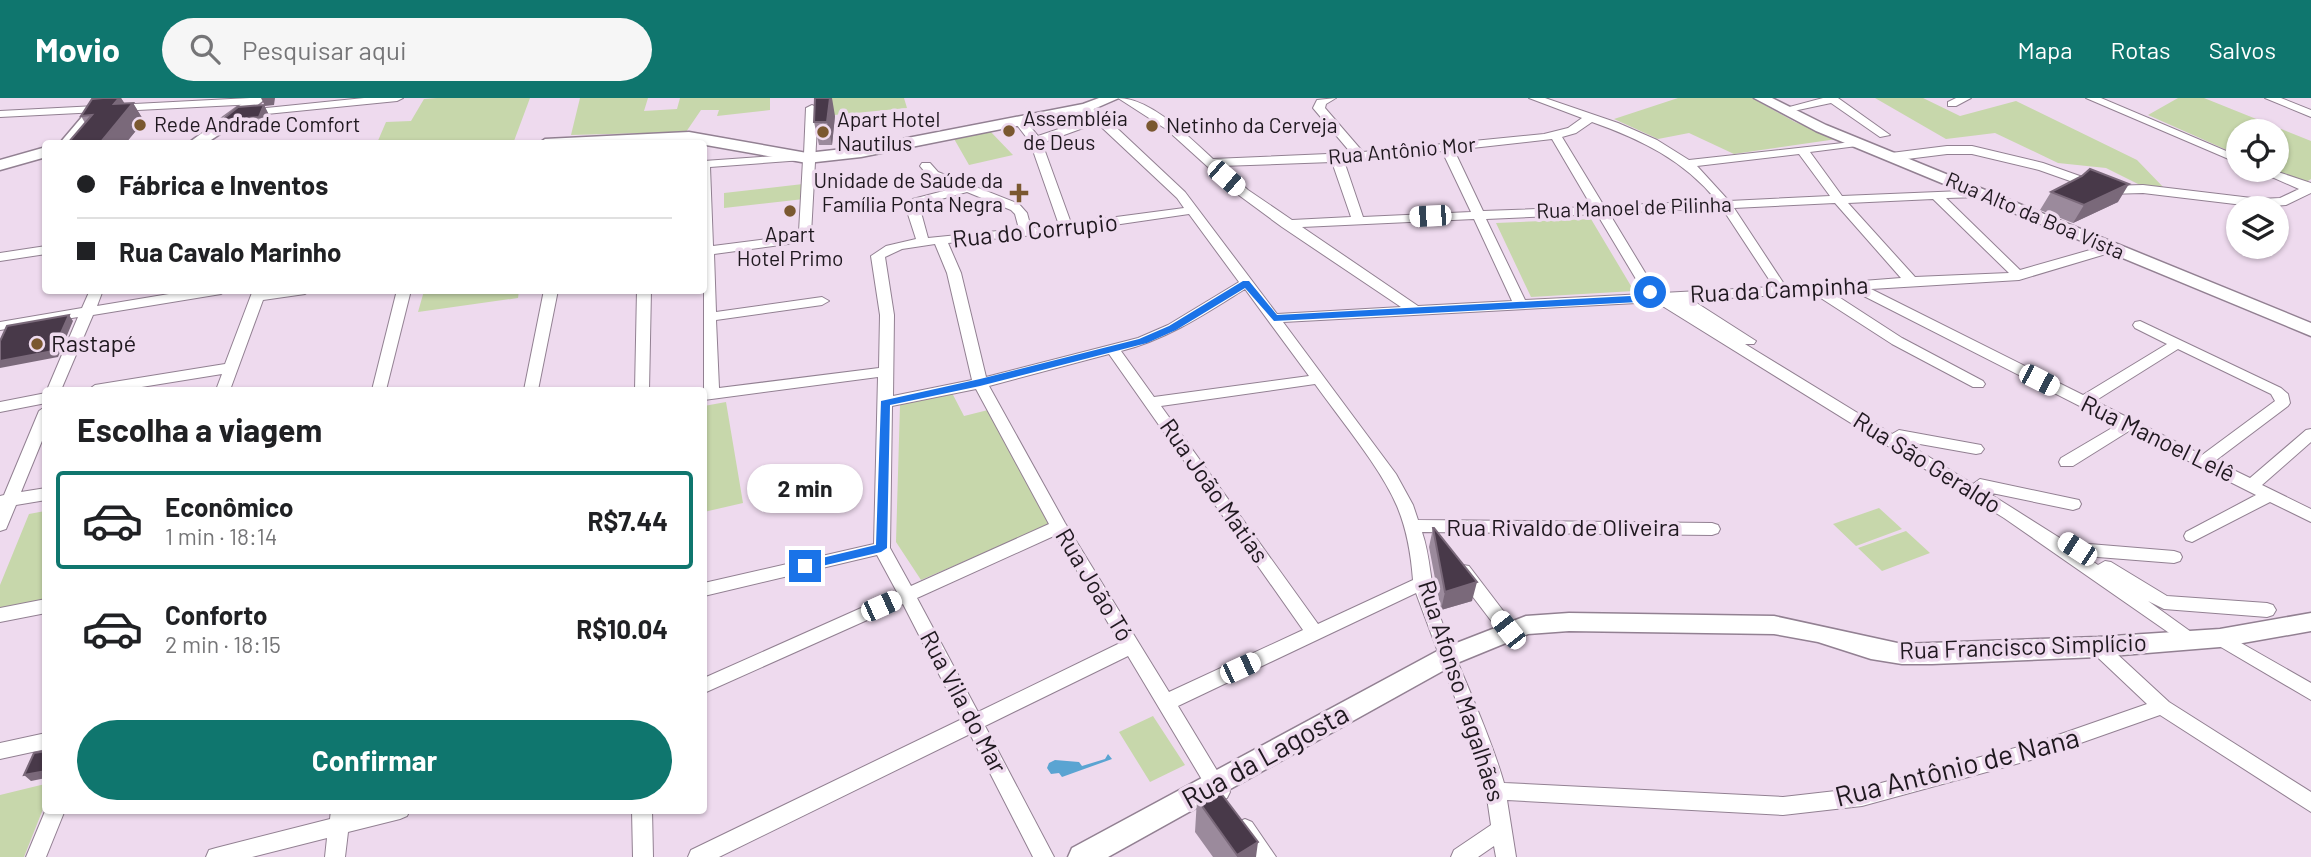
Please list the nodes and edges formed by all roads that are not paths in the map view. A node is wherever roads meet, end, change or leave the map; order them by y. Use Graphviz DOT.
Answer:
graph roads {
  1 [pos="397,98"];
  2 [pos="1112,98"];
  3 [pos="1124,98"];
  4 [pos="1330,98"];
  5 [pos="1535,98"];
  6 [pos="1761,98"];
  7 [pos="1965,98"];
  8 [pos="2092,98"];
  9 [pos="2271,98"];
  10 [pos="257,99"];
  11 [pos="1832,99"];
  12 [pos="101,103"];
  13 [pos="1084,103"];
  14 [pos="1952,104"];
  15 [pos="812,107"];
  16 [pos="1784,110"];
  17 [pos="0,114"];
  18 [pos="239,114"];
  19 [pos="2311,114"];
  20 [pos="1100,118"];
  21 [pos="1590,118"];
  22 [pos="1020,121"];
  23 [pos="1884,135"];
  24 [pos="1556,136"];
  25 [pos="67,140"];
  26 [pos="200,140"];
  27 [pos="610,140"];
  28 [pos="699,140"];
  29 [pos="707,141"];
  30 [pos="1035,141"];
  31 [pos="1857,143"];
  32 [pos="1447,148"];
  33 [pos="1802,151"];
  34 [pos="42,153"];
  35 [pos="2226,155"];
  36 [pos="1360,156"];
  37 [pos="805,158"];
  38 [pos="1336,158"];
  39 [pos="1891,158"];
  40 [pos="1209,163"];
  41 [pos="707,164"];
  42 [pos="1687,164"];
  43 [pos="926,166"];
  44 [pos="0,167"];
  45 [pos="42,168"];
  46 [pos="2289,180"];
  47 [pos="968,188"];
  48 [pos="2310,188"];
  49 [pos="1982,193"];
  50 [pos="1937,196"];
  51 [pos="1839,200"];
  52 [pos="1724,204"];
  53 [pos="1600,209"];
  54 [pos="1192,210"];
  55 [pos="1478,213"];
  56 [pos="1359,219"];
  57 [pos="1286,224"];
  58 [pos="1066,228"];
  59 [pos="707,229"];
  60 [pos="1026,232"];
  61 [pos="940,240"];
  62 [pos="923,242"];
  63 [pos="2111,248"];
  64 [pos="42,251"];
  65 [pos="708,251"];
  66 [pos="0,257"];
  67 [pos="707,263"];
  68 [pos="2020,276"];
  69 [pos="1911,281"];
  70 [pos="1246,283"];
  71 [pos="707,286"];
  72 [pos="1856,287"];
  73 [pos="1816,289"];
  74 [pos="1782,290"];
  75 [pos="95,294"];
  76 [pos="197,294"];
  77 [pos="259,294"];
  78 [pos="403,294"];
  79 [pos="550,294"];
  80 [pos="644,294"];
  81 [pos="1678,296"];
  82 [pos="1658,298"];
  83 [pos="822,301"];
  84 [pos="1521,306"];
  85 [pos="1416,311"];
  86 [pos="87,312"];
  87 [pos="710,317"];
  88 [pos="1274,318"];
  89 [pos="2140,325"];
  90 [pos="0,326"];
  91 [pos="2311,330"];
  92 [pos="2176,344"];
  93 [pos="1112,348"];
  94 [pos="231,368"];
  95 [pos="884,372"];
  96 [pos="1319,379"];
  97 [pos="980,383"];
  98 [pos="1978,384"];
  99 [pos="55,387"];
  100 [pos="114,387"];
  101 [pos="224,387"];
  102 [pos="380,387"];
  103 [pos="532,387"];
  104 [pos="642,387"];
  105 [pos="708,394"];
  106 [pos="42,399"];
  107 [pos="1151,402"];
  108 [pos="2083,402"];
  109 [pos="885,403"];
  110 [pos="0,407"];
  111 [pos="42,420"];
  112 [pos="2128,425"];
  113 [pos="2311,434"];
  114 [pos="1899,435"];
  115 [pos="1976,449"];
  116 [pos="2204,461"];
  117 [pos="2067,462"];
  118 [pos="1980,485"];
  119 [pos="2252,485"];
  120 [pos="42,495"];
  121 [pos="2270,495"];
  122 [pos="5,501"];
  123 [pos="2073,504"];
  124 [pos="2311,516"];
  125 [pos="0,525"];
  126 [pos="1059,527"];
  127 [pos="1422,527"];
  128 [pos="1712,529"];
  129 [pos="2192,536"];
  130 [pos="881,548"];
  131 [pos="2077,549"];
  132 [pos="2174,557"];
  133 [pos="1422,583"];
  134 [pos="707,589"];
  135 [pos="907,594"];
  136 [pos="42,607"];
  137 [pos="2267,610"];
  138 [pos="0,615"];
  139 [pos="2311,622"];
  140 [pos="1508,630"];
  141 [pos="1315,634"];
  142 [pos="2220,638"];
  143 [pos="2188,639"];
  144 [pos="1131,646"];
  145 [pos="2098,647"];
  146 [pos="1448,656"];
  147 [pos="707,685"];
  148 [pos="2311,692"];
  149 [pos="1165,703"];
  150 [pos="2162,707"];
  151 [pos="973,723"];
  152 [pos="42,742"];
  153 [pos="0,751"];
  154 [pos="1496,791"];
  155 [pos="1226,802"];
  156 [pos="2311,803"];
  157 [pos="52,814"];
  158 [pos="370,814"];
  159 [pos="642,814"];
  160 [pos="340,818"];
  161 [pos="1502,829"];
  162 [pos="36,857"];
  163 [pos="216,857"];
  164 [pos="335,857"];
  165 [pos="643,857"];
  166 [pos="698,857"];
  167 [pos="1044,857"];
  168 [pos="1082,857"];
  169 [pos="1266,857"];
  170 [pos="1461,857"];
  171 [pos="1506,857"];
  1 -- 18 [label="street"];
  2 -- 13 [label="street"];
  3 -- 40 [label="street"];
  4 -- 36 [label="street"];
  5 -- 21 [label="street"];
  6 -- 16 [label="street, Rua Alto da Boa Vista"];
  7 -- 14 [label="street"];
  8 -- 35 [label="street"];
  9 -- 19 [label="street"];
  10 -- 12 [label="street"];
  10 -- 18 [label="street"];
  11 -- 16 [label="street"];
  11 -- 23 [label="street"];
  12 -- 17 [label="street"];
  12 -- 25 [label="street"];
  13 -- 20 [label="street, Rua Afonso Magalhães"];
  13 -- 22 [label="street"];
  15 -- 37 [label="street"];
  16 -- 31 [label="street, Rua Alto da Boa Vista"];
  18 -- 26 [label="street"];
  20 -- 30 [label="street"];
  20 -- 54 [label="street, Rua Afonso Magalhães"];
  21 -- 24 [label="street, Rua Antônio Mor"];
  21 -- 42 [label="street"];
  22 -- 30 [label="street"];
  22 -- 37 [label="street"];
  24 -- 32 [label="street, Rua Antônio Mor"];
  24 -- 53 [label="street"];
  27 -- 28 [label="street"];
  29 -- 37 [label="street"];
  30 -- 58 [label="street"];
  31 -- 33 [label="street"];
  31 -- 39 [label="street, Rua Alto da Boa Vista"];
  32 -- 36 [label="street, Rua Antônio Mor"];
  32 -- 55 [label="street"];
  33 -- 42 [label="street"];
  33 -- 51 [label="street"];
  34 -- 44 [label="street"];
  36 -- 38 [label="street, Rua Antônio Mor"];
  37 -- 41 [label="street"];
  37 -- 65 [label="street"];
  38 -- 40 [label="street, Rua Antônio Mor"];
  38 -- 56 [label="street"];
  39 -- 48 [label="street"];
  39 -- 49 [label="street, Rua Alto da Boa Vista"];
  40 -- 57 [label="street"];
  42 -- 52 [label="street"];
  43 -- 47 [label="street"];
  44 -- 45 [label="street"];
  46 -- 48 [label="street"];
  47 -- 60 [label="street"];
  47 -- 62 [label="street"];
  49 -- 50 [label="street, Rua Manoel de Pilinha"];
  49 -- 63 [label="street, Rua Alto da Boa Vista"];
  50 -- 51 [label="street, Rua Manoel de Pilinha"];
  50 -- 68 [label="street"];
  51 -- 52 [label="street, Rua Manoel de Pilinha"];
  51 -- 69 [label="street"];
  52 -- 53 [label="street, Rua Manoel de Pilinha"];
  52 -- 74 [label="street"];
  53 -- 55 [label="street, Rua Manoel de Pilinha"];
  53 -- 82 [label="street"];
  54 -- 58 [label="street, Rua do Corrupio"];
  54 -- 70 [label="street, Rua Afonso Magalhães"];
  55 -- 56 [label="street, Rua Manoel de Pilinha"];
  55 -- 84 [label="street"];
  56 -- 57 [label="street, Rua Manoel de Pilinha"];
  57 -- 85 [label="street"];
  58 -- 60 [label="street, Rua do Corrupio"];
  59 -- 65 [label="street"];
  60 -- 61 [label="street, Rua do Corrupio"];
  61 -- 62 [label="street, Rua do Corrupio"];
  61 -- 97 [label="street, Rua João Tó"];
  62 -- 95 [label="street, Rua do Corrupio"];
  63 -- 68 [label="street, Rua da Campinha"];
  63 -- 91 [label="street, Rua Alto da Boa Vista"];
  64 -- 66 [label="street"];
  65 -- 67 [label="street"];
  68 -- 69 [label="street, Rua da Campinha"];
  69 -- 72 [label="street, Rua da Campinha"];
  70 -- 88 [label="street, Rua Afonso Magalhães"];
  70 -- 93 [label="street"];
  71 -- 87 [label="street"];
  72 -- 73 [label="street, Rua da Campinha"];
  72 -- 108 [label="street, Rua Manoel Lelê"];
  73 -- 74 [label="street, Rua da Campinha"];
  73 -- 98 [label="street"];
  74 -- 81 [label="street, Rua da Campinha"];
  75 -- 86 [label="street"];
  76 -- 86 [label="street"];
  77 -- 94 [label="street"];
  78 -- 102 [label="street"];
  79 -- 103 [label="street"];
  80 -- 104 [label="street"];
  81 -- 82 [label="street, Rua da Campinha"];
  81 -- 114 [label="street, Rua São Geraldo"];
  82 -- 84 [label="street, Rua da Campinha"];
  82 -- 143 [label="street, Rua São Geraldo"];
  83 -- 87 [label="street"];
  84 -- 85 [label="street, Rua da Campinha"];
  85 -- 88 [label="street, Rua da Campinha"];
  86 -- 90 [label="street"];
  86 -- 99 [label="street"];
  87 -- 105 [label="street"];
  88 -- 96 [label="street, Rua Afonso Magalhães"];
  89 -- 92 [label="street"];
  92 -- 108 [label="street"];
  92 -- 116 [label="street"];
  93 -- 97 [label="street"];
  93 -- 107 [label="street, Rua João Matias"];
  94 -- 100 [label="street"];
  94 -- 101 [label="street"];
  95 -- 105 [label="street"];
  95 -- 109 [label="street"];
  96 -- 107 [label="street"];
  96 -- 127 [label="street, Rua Afonso Magalhães"];
  97 -- 109 [label="street"];
  97 -- 126 [label="street, Rua João Tó"];
  106 -- 110 [label="street"];
  107 -- 141 [label="street, Rua João Matias"];
  108 -- 112 [label="street, Rua Manoel Lelê"];
  109 -- 130 [label="street"];
  111 -- 122 [label="street"];
  112 -- 116 [label="street, Rua Manoel Lelê"];
  112 -- 117 [label="street"];
  113 -- 119 [label="street"];
  114 -- 115 [label="street"];
  114 -- 118 [label="street, Rua São Geraldo"];
  116 -- 119 [label="street, Rua Manoel Lelê"];
  118 -- 123 [label="street"];
  118 -- 131 [label="street, Rua São Geraldo"];
  119 -- 121 [label="street, Rua Manoel Lelê"];
  120 -- 122 [label="street"];
  121 -- 124 [label="street, Rua Manoel Lelê"];
  121 -- 129 [label="street"];
  122 -- 125 [label="street"];
  126 -- 135 [label="street"];
  126 -- 144 [label="street, Rua João Tó"];
  127 -- 128 [label="street, Rua Rivaldo de Oliveira"];
  127 -- 133 [label="street, Rua Afonso Magalhães"];
  127 -- 140 [label="street, Rua Afonso Magalhães"];
  130 -- 134 [label="street"];
  130 -- 135 [label="street, Rua Vila do Mar"];
  131 -- 132 [label="street"];
  131 -- 137 [label="street, Rua São Geraldo"];
  133 -- 141 [label="street"];
  133 -- 146 [label="street, Rua Afonso Magalhães"];
  135 -- 147 [label="street"];
  135 -- 151 [label="street, Rua Vila do Mar"];
  136 -- 138 [label="street"];
  139 -- 142 [label="street, Rua Francisco Simplício"];
  140 -- 145 [label="street, Rua Francisco Simplício"];
  140 -- 146 [label="street, Rua Francisco Simplício"];
  141 -- 149 [label="street"];
  142 -- 143 [label="street, Rua Francisco Simplício"];
  142 -- 148 [label="street"];
  143 -- 145 [label="street, Rua Francisco Simplício"];
  144 -- 149 [label="street, Rua João Tó"];
  144 -- 151 [label="street"];
  145 -- 150 [label="street"];
  146 -- 154 [label="street, Rua Afonso Magalhães"];
  146 -- 155 [label="street, Rua da Lagosta"];
  149 -- 155 [label="street, Rua João Tó"];
  150 -- 154 [label="street, Rua Antônio de Nana"];
  150 -- 156 [label="street"];
  151 -- 166 [label="street"];
  151 -- 167 [label="street, Rua Vila do Mar"];
  152 -- 153 [label="street"];
  154 -- 161 [label="street, Rua Afonso Magalhães"];
  155 -- 168 [label="street, Rua da Lagosta"];
  155 -- 169 [label="street, Rua João Tó"];
  157 -- 162 [label="street"];
  158 -- 160 [label="street"];
  159 -- 165 [label="street"];
  160 -- 163 [label="street"];
  160 -- 164 [label="street"];
  161 -- 170 [label="street"];
  161 -- 171 [label="street, Rua Afonso Magalhães"];
}
